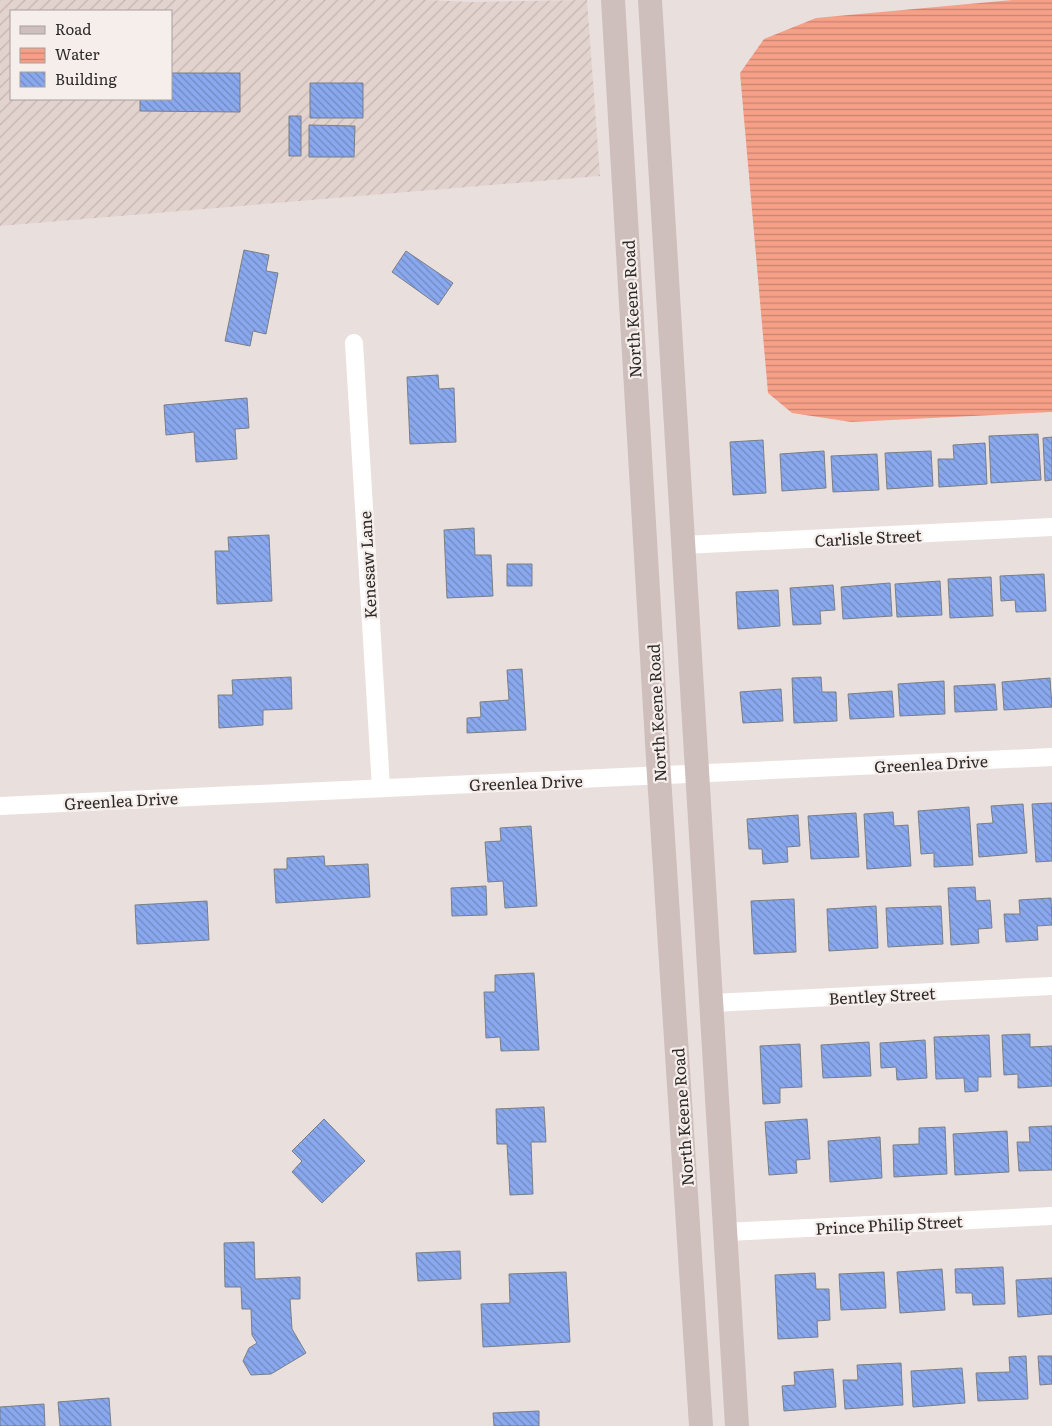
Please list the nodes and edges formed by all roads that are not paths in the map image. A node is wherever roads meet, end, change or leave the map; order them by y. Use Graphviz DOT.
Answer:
graph roads {
  1 [pos="613,0"];
  2 [pos="650,0"];
  3 [pos="354,343"];
  4 [pos="1052,527"];
  5 [pos="684,545"];
  6 [pos="1052,757"];
  7 [pos="698,774"];
  8 [pos="659,776"];
  9 [pos="381,788"];
  10 [pos="0,806"];
  11 [pos="1052,986"];
  12 [pos="712,1003"];
  13 [pos="1052,1216"];
  14 [pos="726,1232"];
  15 [pos="700,1426"];
  16 [pos="737,1426"];
  1 -- 8 [label="main road, North Keene Road"];
  2 -- 5 [label="main road"];
  3 -- 9 [label="street, Kenesaw Lane"];
  4 -- 5 [label="street, Carlisle Street"];
  5 -- 7 [label="main road"];
  6 -- 7 [label="street, Greenlea Drive"];
  7 -- 8 [label="street, Greenlea Drive"];
  7 -- 12 [label="main road"];
  8 -- 9 [label="street, Greenlea Drive"];
  8 -- 15 [label="main road, North Keene Road"];
  9 -- 10 [label="street, Greenlea Drive"];
  11 -- 12 [label="street, Bentley Street"];
  12 -- 14 [label="main road"];
  13 -- 14 [label="street, Prince Philip Street"];
  14 -- 16 [label="main road"];
}
